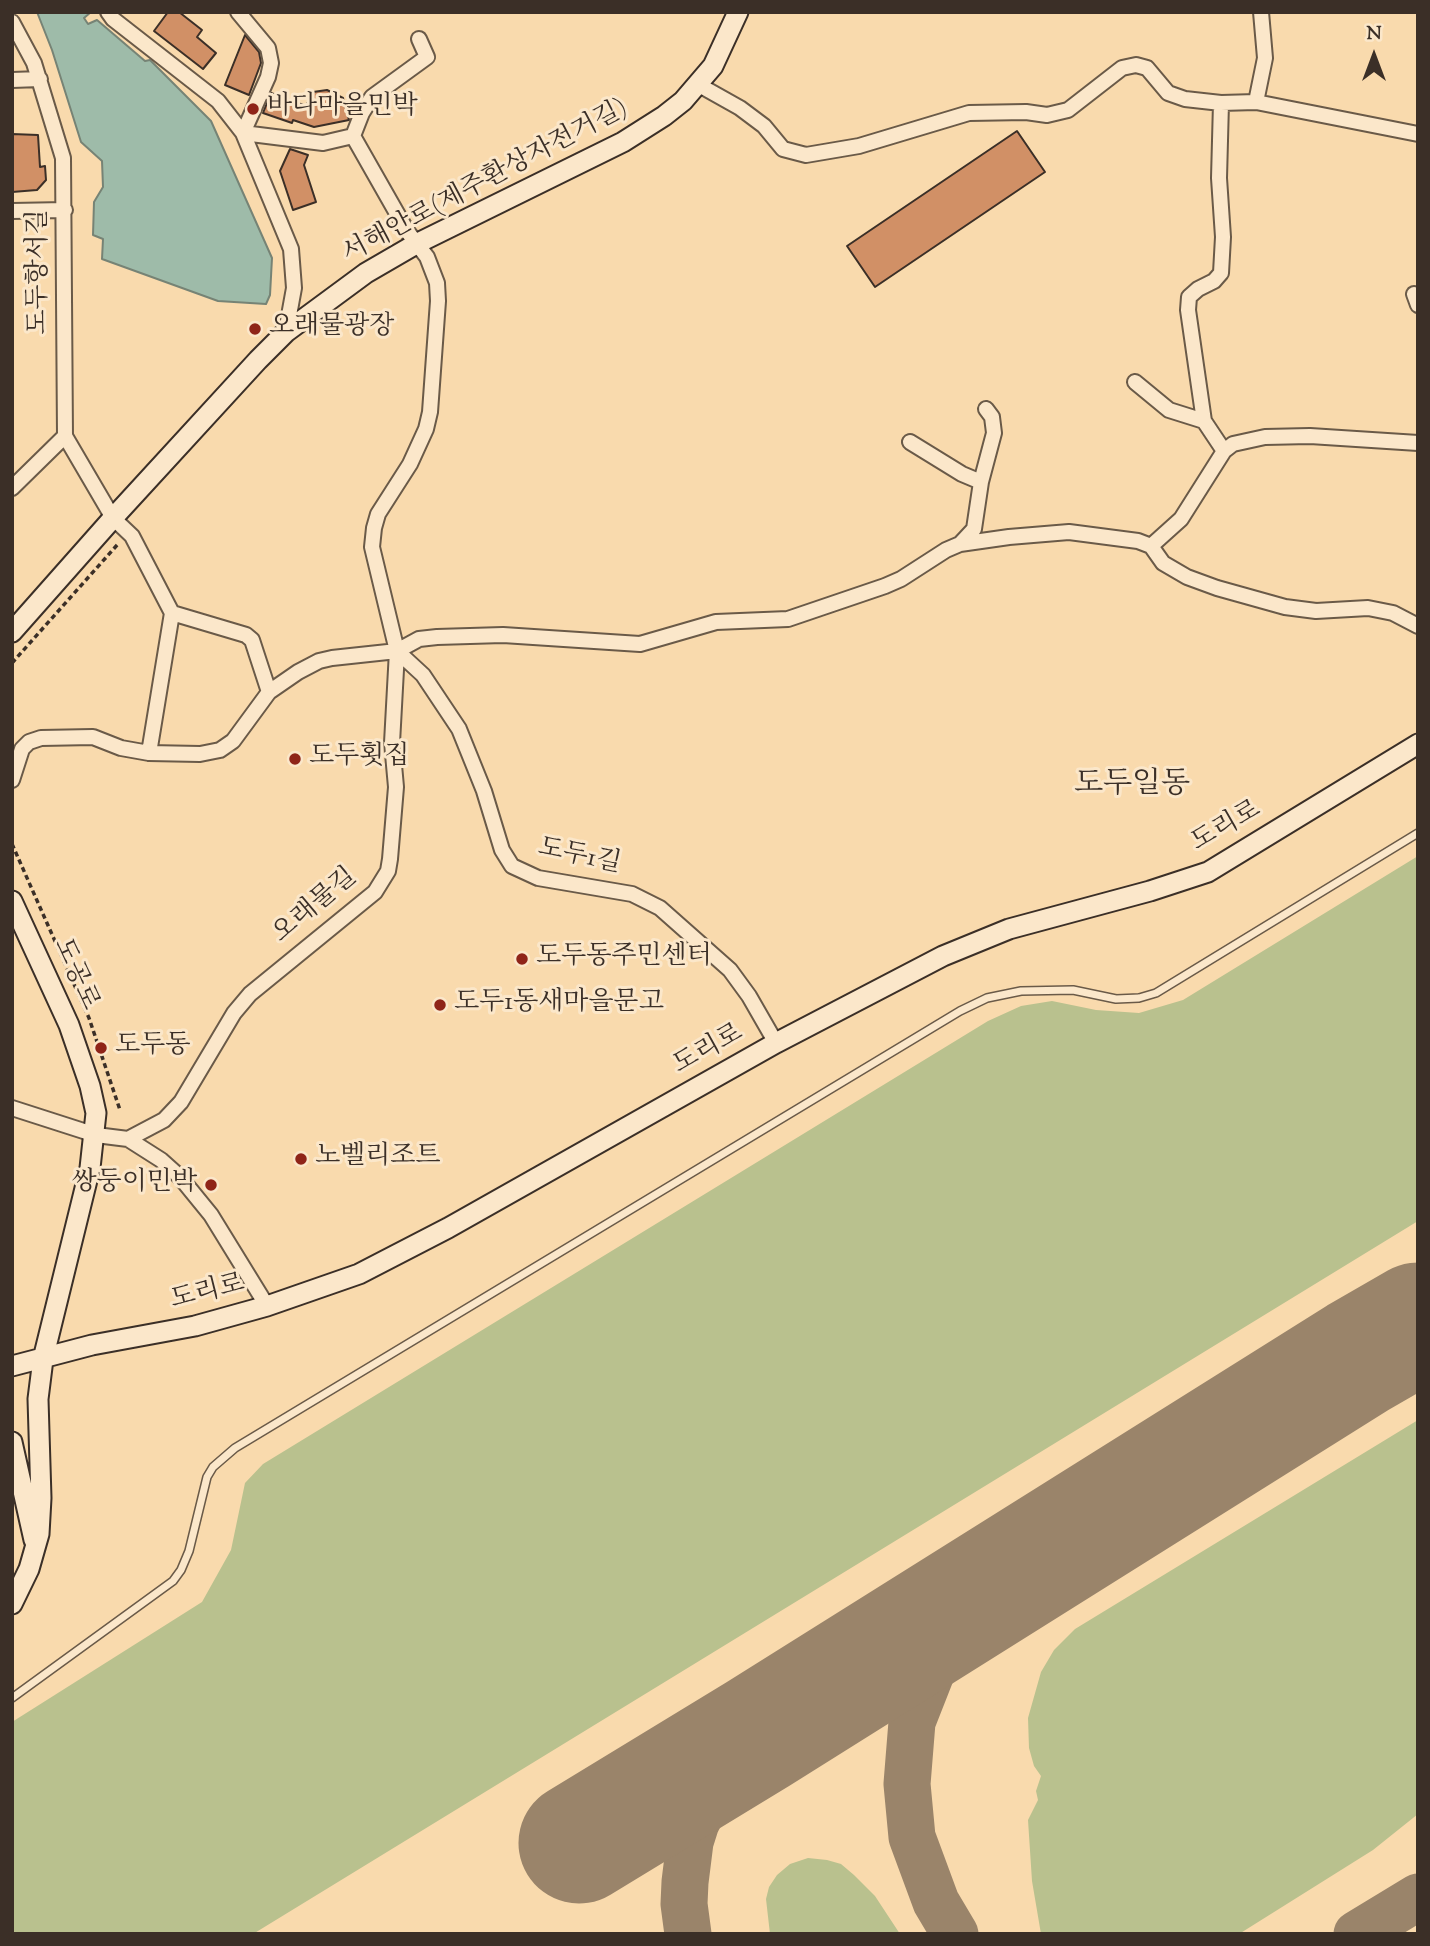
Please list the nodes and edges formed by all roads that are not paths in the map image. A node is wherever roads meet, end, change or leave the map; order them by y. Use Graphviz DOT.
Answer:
graph roads {
  1 [pos="108,12"];
  2 [pos="238,12"];
  3 [pos="738,12"];
  4 [pos="1261,12"];
  5 [pos="12,22"];
  6 [pos="419,39"];
  7 [pos="40,79"];
  8 [pos="12,80"];
  9 [pos="699,85"];
  10 [pos="1256,102"];
  11 [pos="1221,103"];
  12 [pos="243,133"];
  13 [pos="1418,134"];
  14 [pos="353,136"];
  15 [pos="65,210"];
  16 [pos="12,211"];
  17 [pos="416,244"];
  18 [pos="286,332"];
  19 [pos="1135,382"];
  20 [pos="986,409"];
  21 [pos="1204,421"];
  22 [pos="65,436"];
  23 [pos="910,442"];
  24 [pos="1418,443"];
  25 [pos="1224,451"];
  26 [pos="981,482"];
  27 [pos="12,488"];
  28 [pos="113,518"];
  29 [pos="960,544"];
  30 [pos="1151,546"];
  31 [pos="172,614"];
  32 [pos="1418,626"];
  33 [pos="12,632"];
  34 [pos="397,651"];
  35 [pos="269,692"];
  36 [pos="1418,744"];
  37 [pos="149,753"];
  38 [pos="12,780"];
  39 [pos="1418,833"];
  40 [pos="12,901"];
  41 [pos="776,1043"];
  42 [pos="12,1108"];
  43 [pos="96,1135"];
  44 [pos="128,1139"];
  45 [pos="267,1306"];
  46 [pos="43,1359"];
  47 [pos="12,1366"];
  48 [pos="12,1441"];
  49 [pos="36,1549"];
  50 [pos="12,1604"];
  51 [pos="12,1698"];
  1 -- 12 [label="street"];
  2 -- 12 [label="street"];
  3 -- 9 [label="street, 서해안로(제주환상자전거길)"];
  4 -- 10 [label="street"];
  5 -- 7 [label="street, 도두항서길"];
  6 -- 14 [label="street"];
  7 -- 8 [label="street"];
  7 -- 15 [label="street, 도두항서길"];
  9 -- 11 [label="street"];
  9 -- 17 [label="street, 서해안로(제주환상자전거길)"];
  10 -- 11 [label="street"];
  10 -- 13 [label="street"];
  11 -- 21 [label="street"];
  12 -- 14 [label="street"];
  12 -- 18 [label="street"];
  14 -- 17 [label="street, 오래물길"];
  15 -- 16 [label="street"];
  15 -- 22 [label="street, 도두항서길"];
  17 -- 18 [label="street, 서해안로(제주환상자전거길)"];
  17 -- 34 [label="street, 오래물길"];
  18 -- 28 [label="street, 서해안로(제주환상자전거길)"];
  19 -- 21 [label="street"];
  20 -- 26 [label="street"];
  21 -- 25 [label="street"];
  22 -- 27 [label="street"];
  22 -- 28 [label="street"];
  23 -- 26 [label="street"];
  24 -- 25 [label="street"];
  25 -- 30 [label="street"];
  26 -- 29 [label="street"];
  28 -- 31 [label="street"];
  28 -- 33 [label="street, 서해안로(제주환상자전거길)"];
  29 -- 30 [label="street"];
  29 -- 34 [label="street"];
  30 -- 32 [label="street"];
  31 -- 35 [label="street"];
  31 -- 37 [label="street"];
  34 -- 35 [label="street"];
  34 -- 41 [label="street, 도두1길"];
  34 -- 44 [label="street, 오래물길"];
  35 -- 37 [label="street"];
  36 -- 41 [label="street, 도리로"];
  37 -- 38 [label="street"];
  39 -- 51 [label="lane"];
  40 -- 43 [label="street, 도공로"];
  41 -- 45 [label="street, 도리로"];
  42 -- 43 [label="street"];
  43 -- 44 [label="street"];
  43 -- 46 [label="street, 도공로"];
  44 -- 45 [label="street"];
  45 -- 46 [label="street, 도리로"];
  46 -- 47 [label="street, 도리로"];
  46 -- 49 [label="street, 도공로"];
  48 -- 49 [label="street"];
  49 -- 50 [label="street, 도공로"];
}
